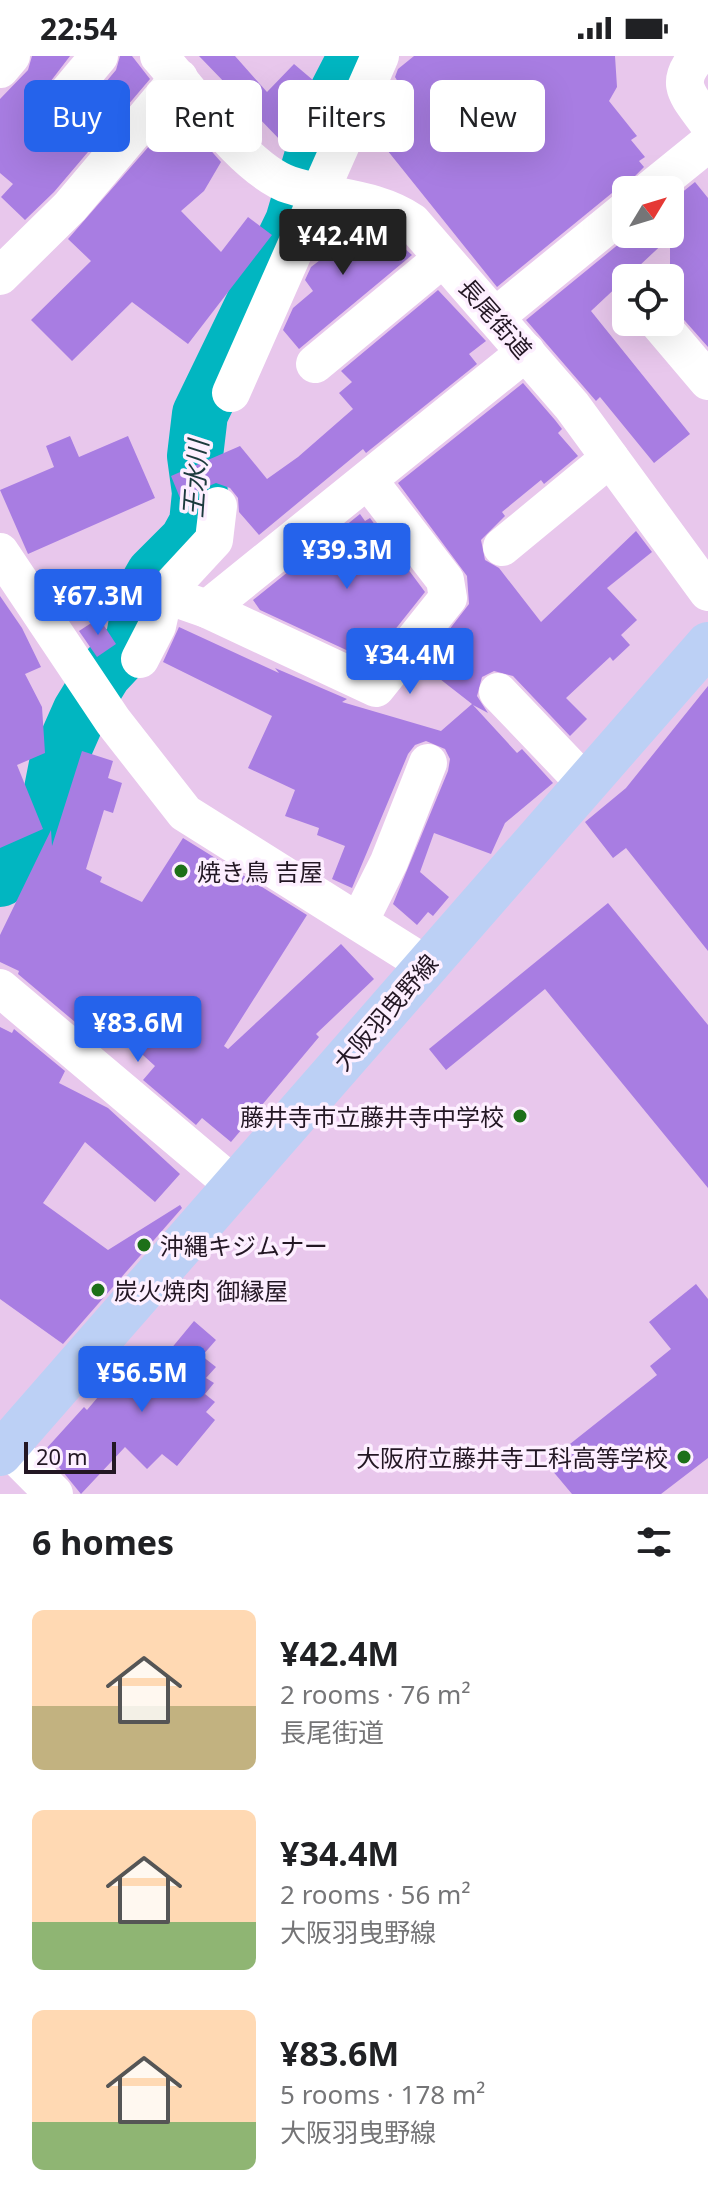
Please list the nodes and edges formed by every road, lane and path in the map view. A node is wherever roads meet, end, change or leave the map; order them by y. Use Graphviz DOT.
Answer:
graph roads {
  1 [pos="11,56"];
  2 [pos="99,56"];
  3 [pos="380,56"];
  4 [pos="698,56"];
  5 [pos="169,67"];
  6 [pos="0,69"];
  7 [pos="79,80"];
  8 [pos="708,123"];
  9 [pos="708,143"];
  10 [pos="667,176"];
  11 [pos="308,189"];
  12 [pos="612,221"];
  13 [pos="443,258"];
  14 [pos="0,276"];
  15 [pos="495,317"];
  16 [pos="670,336"];
  17 [pos="526,352"];
  18 [pos="315,364"];
  19 [pos="708,381"];
  20 [pos="231,393"];
  21 [pos="610,458"];
  22 [pos="368,480"];
  23 [pos="218,506"];
  24 [pos="502,547"];
  25 [pos="0,552"];
  26 [pos="708,592"];
  27 [pos="164,594"];
  28 [pos="207,609"];
  29 [pos="708,644"];
  30 [pos="140,659"];
  31 [pos="498,692"];
  32 [pos="428,763"];
  33 [pos="585,783"];
  34 [pos="359,922"];
  35 [pos="425,964"];
  36 [pos="0,988"];
  37 [pos="236,1187"];
  38 [pos="2,1447"];
  39 [pos="54,1494"];
  1 -- 6 [label="street"];
  2 -- 7 [label="street"];
  3 -- 11 [label="street"];
  4 -- 8 [label="street"];
  5 -- 11 [label="street, 長尾街道"];
  5 -- 14 [label="street"];
  9 -- 10 [label="street"];
  11 -- 13 [label="street, 長尾街道"];
  11 -- 20 [label="street"];
  12 -- 15 [label="street"];
  13 -- 15 [label="street, 長尾街道"];
  13 -- 18 [label="street"];
  15 -- 17 [label="street, 長尾街道"];
  16 -- 19 [label="street"];
  17 -- 21 [label="street, 長尾街道"];
  17 -- 22 [label="street"];
  21 -- 24 [label="street"];
  21 -- 26 [label="street, 長尾街道"];
  22 -- 28 [label="street"];
  22 -- 28 [label="street"];
  23 -- 27 [label="street"];
  25 -- 34 [label="street"];
  27 -- 28 [label="street"];
  27 -- 30 [label="street"];
  29 -- 33 [label="main road, 大阪羽曳野線"];
  31 -- 33 [label="street"];
  32 -- 34 [label="street"];
  33 -- 35 [label="main road, 大阪羽曳野線"];
  34 -- 35 [label="street"];
  35 -- 37 [label="main road, 大阪羽曳野線"];
  36 -- 37 [label="street"];
  37 -- 38 [label="main road, 大阪羽曳野線"];
  38 -- 39 [label="street"];
}
